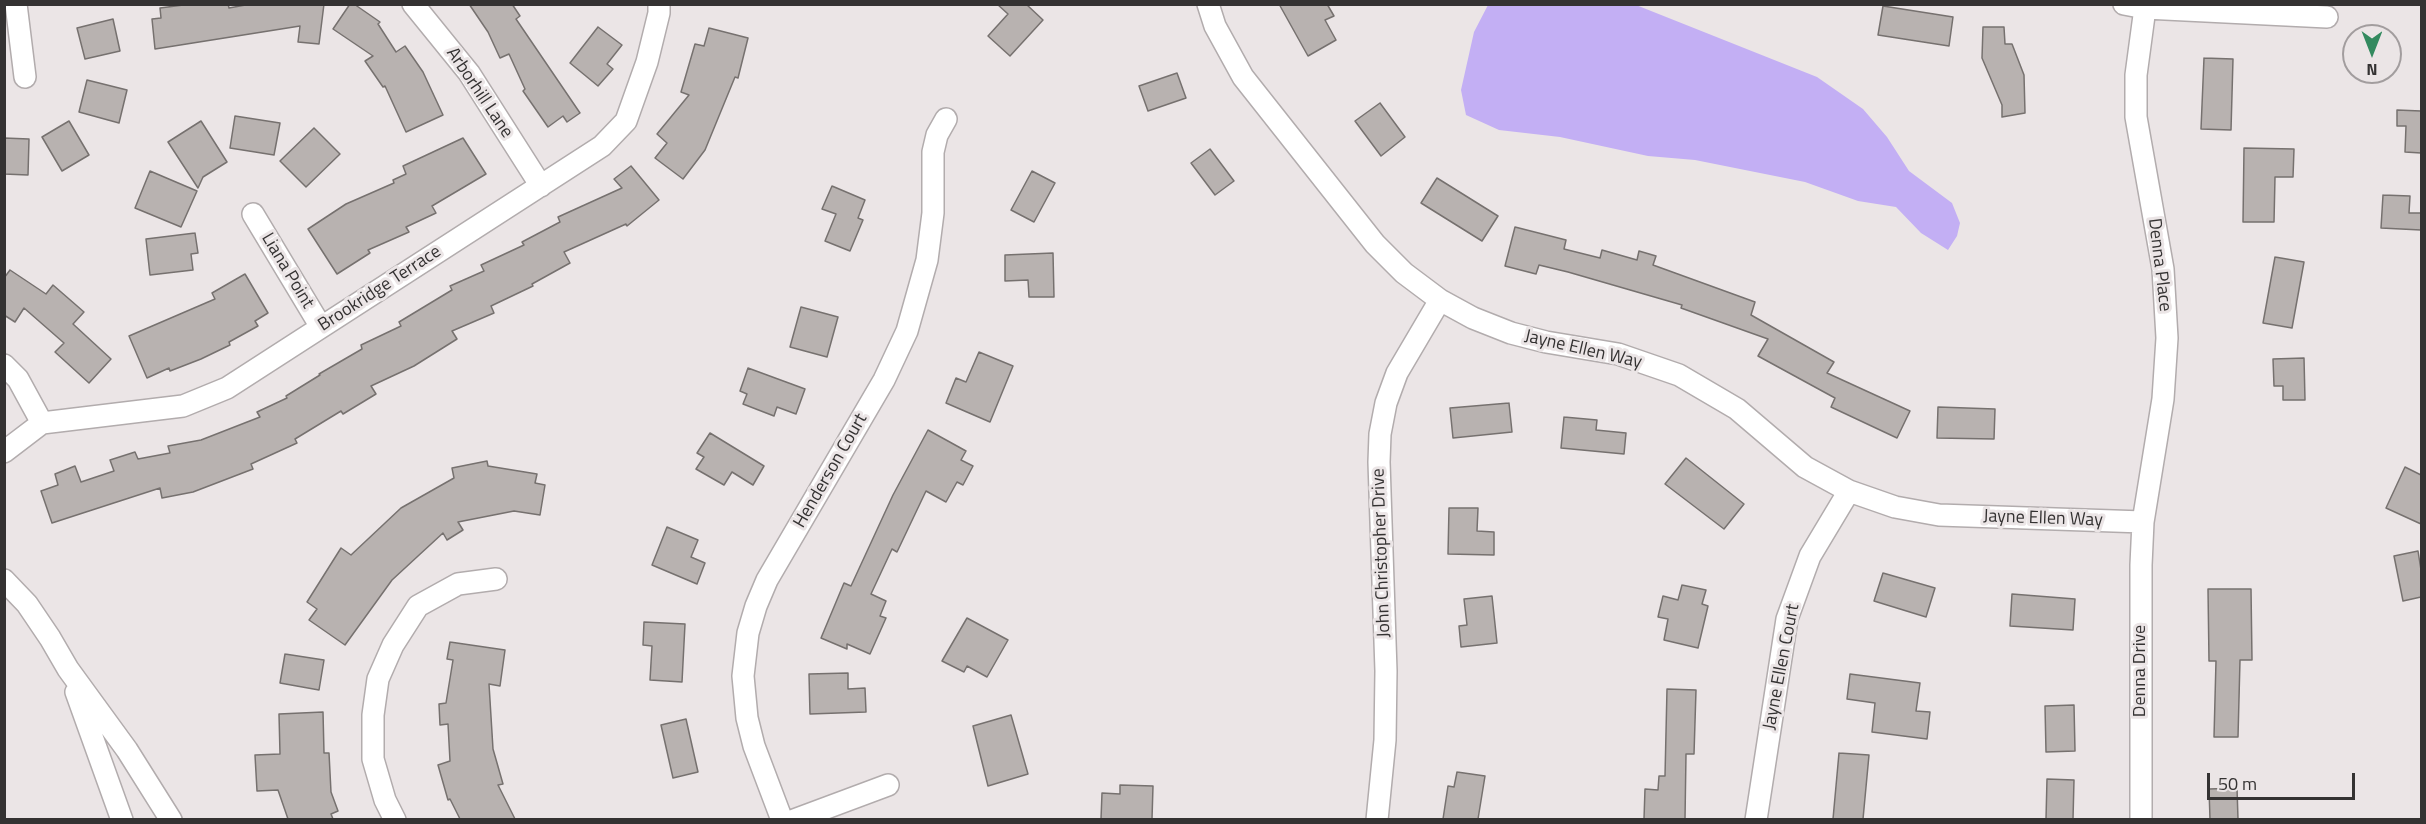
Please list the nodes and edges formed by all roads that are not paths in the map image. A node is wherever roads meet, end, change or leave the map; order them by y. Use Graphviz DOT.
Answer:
graph roads {
  1 [pos="16,4"];
  2 [pos="413,4"];
  3 [pos="659,4"];
  4 [pos="1208,4"];
  5 [pos="2124,4"];
  6 [pos="2145,9"];
  7 [pos="2327,17"];
  8 [pos="25,77"];
  9 [pos="946,119"];
  10 [pos="541,186"];
  11 [pos="254,214"];
  12 [pos="1440,300"];
  13 [pos="321,327"];
  14 [pos="4,365"];
  15 [pos="42,423"];
  16 [pos="4,452"];
  17 [pos="1849,491"];
  18 [pos="2143,522"];
  19 [pos="496,579"];
  20 [pos="4,580"];
  21 [pos="68,669"];
  22 [pos="888,785"];
  23 [pos="122,819"];
  24 [pos="171,819"];
  25 [pos="395,819"];
  26 [pos="782,819"];
  27 [pos="794,819"];
  28 [pos="1377,819"];
  29 [pos="1756,819"];
  30 [pos="2141,819"];
  1 -- 8 [label="street"];
  2 -- 10 [label="street, Arborhill Lane"];
  3 -- 10 [label="street, Brookridge Terrace"];
  4 -- 12 [label="street, Jayne Ellen Way"];
  5 -- 6 [label="street"];
  6 -- 7 [label="street"];
  6 -- 18 [label="street, Denna Place"];
  9 -- 26 [label="street, Henderson Court"];
  10 -- 13 [label="street, Brookridge Terrace"];
  11 -- 13 [label="street, Liana Point"];
  12 -- 17 [label="street, Jayne Ellen Way"];
  12 -- 28 [label="street, John Christopher Drive"];
  13 -- 15 [label="street, Brookridge Terrace"];
  14 -- 15 [label="street"];
  15 -- 16 [label="street"];
  17 -- 18 [label="street, Jayne Ellen Way"];
  17 -- 29 [label="street, Jayne Ellen Court"];
  18 -- 30 [label="street, Denna Drive"];
  19 -- 25 [label="street"];
  20 -- 21 [label="street"];
  21 -- 23 [label="street"];
  21 -- 24 [label="street"];
  22 -- 27 [label="street"];
}
